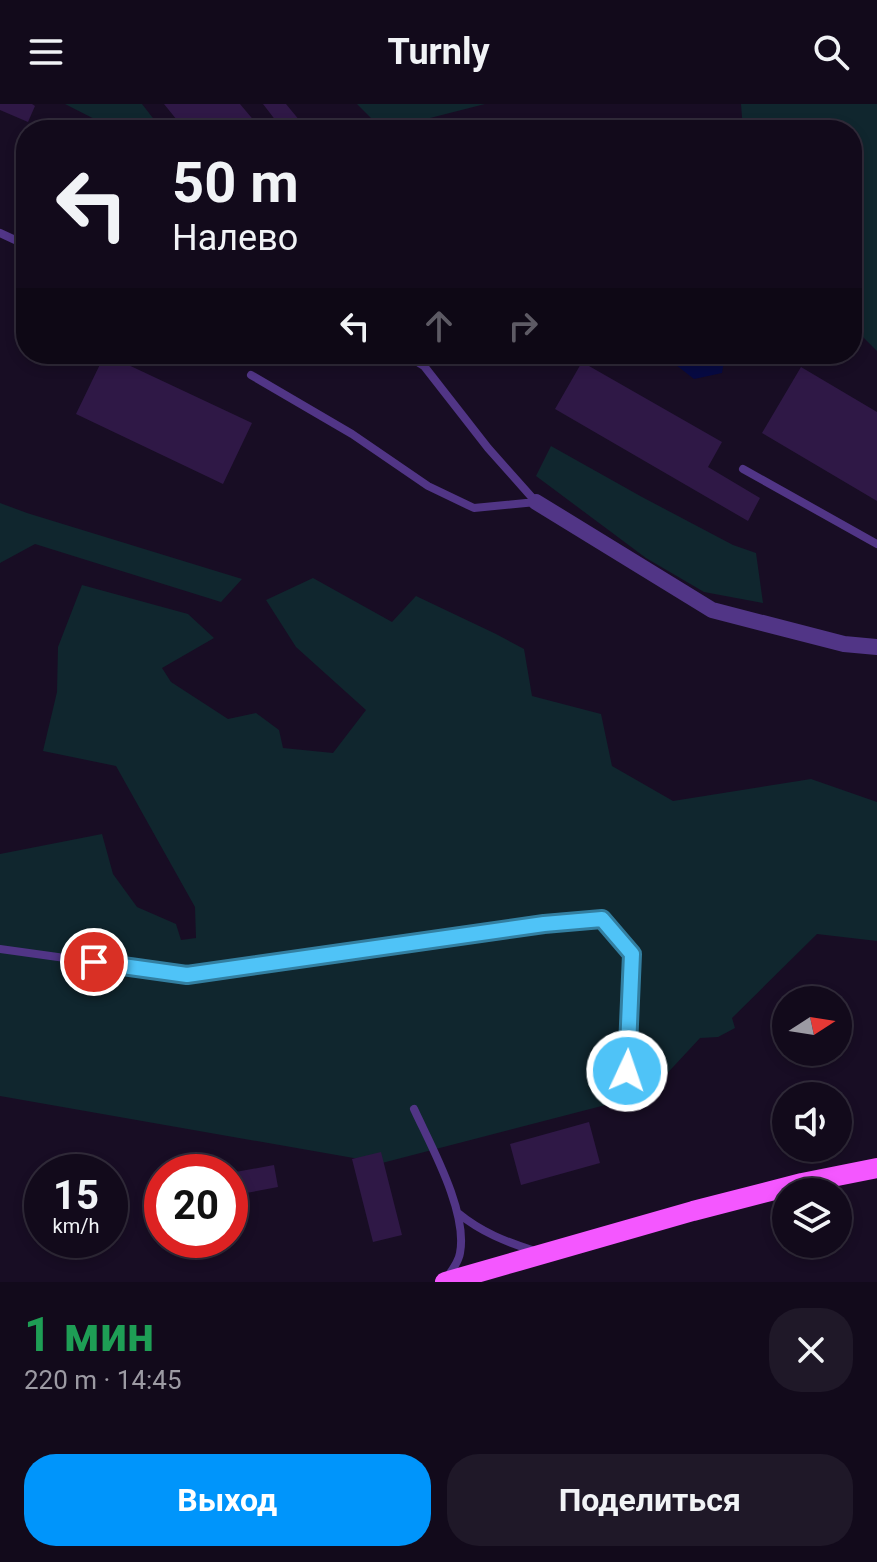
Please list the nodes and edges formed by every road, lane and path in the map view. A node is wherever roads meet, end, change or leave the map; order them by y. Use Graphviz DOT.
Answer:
graph roads {
  1 [pos="421,364"];
  2 [pos="251,375"];
  3 [pos="743,469"];
  4 [pos="536,502"];
  5 [pos="877,544"];
  6 [pos="877,647"];
  7 [pos="0,949"];
  8 [pos="627,1071"];
  9 [pos="414,1109"];
  10 [pos="877,1168"];
  11 [pos="457,1212"];
  12 [pos="545,1254"];
  13 [pos="445,1282"];
  1 -- 4 [label="lane"];
  2 -- 4 [label="lane"];
  3 -- 5 [label="lane"];
  4 -- 6 [label="street"];
  7 -- 8 [label="lane"];
  9 -- 11 [label="lane"];
  10 -- 12 [label="main road"];
  11 -- 12 [label="lane"];
  11 -- 13 [label="lane"];
  12 -- 13 [label="main road"];
}
